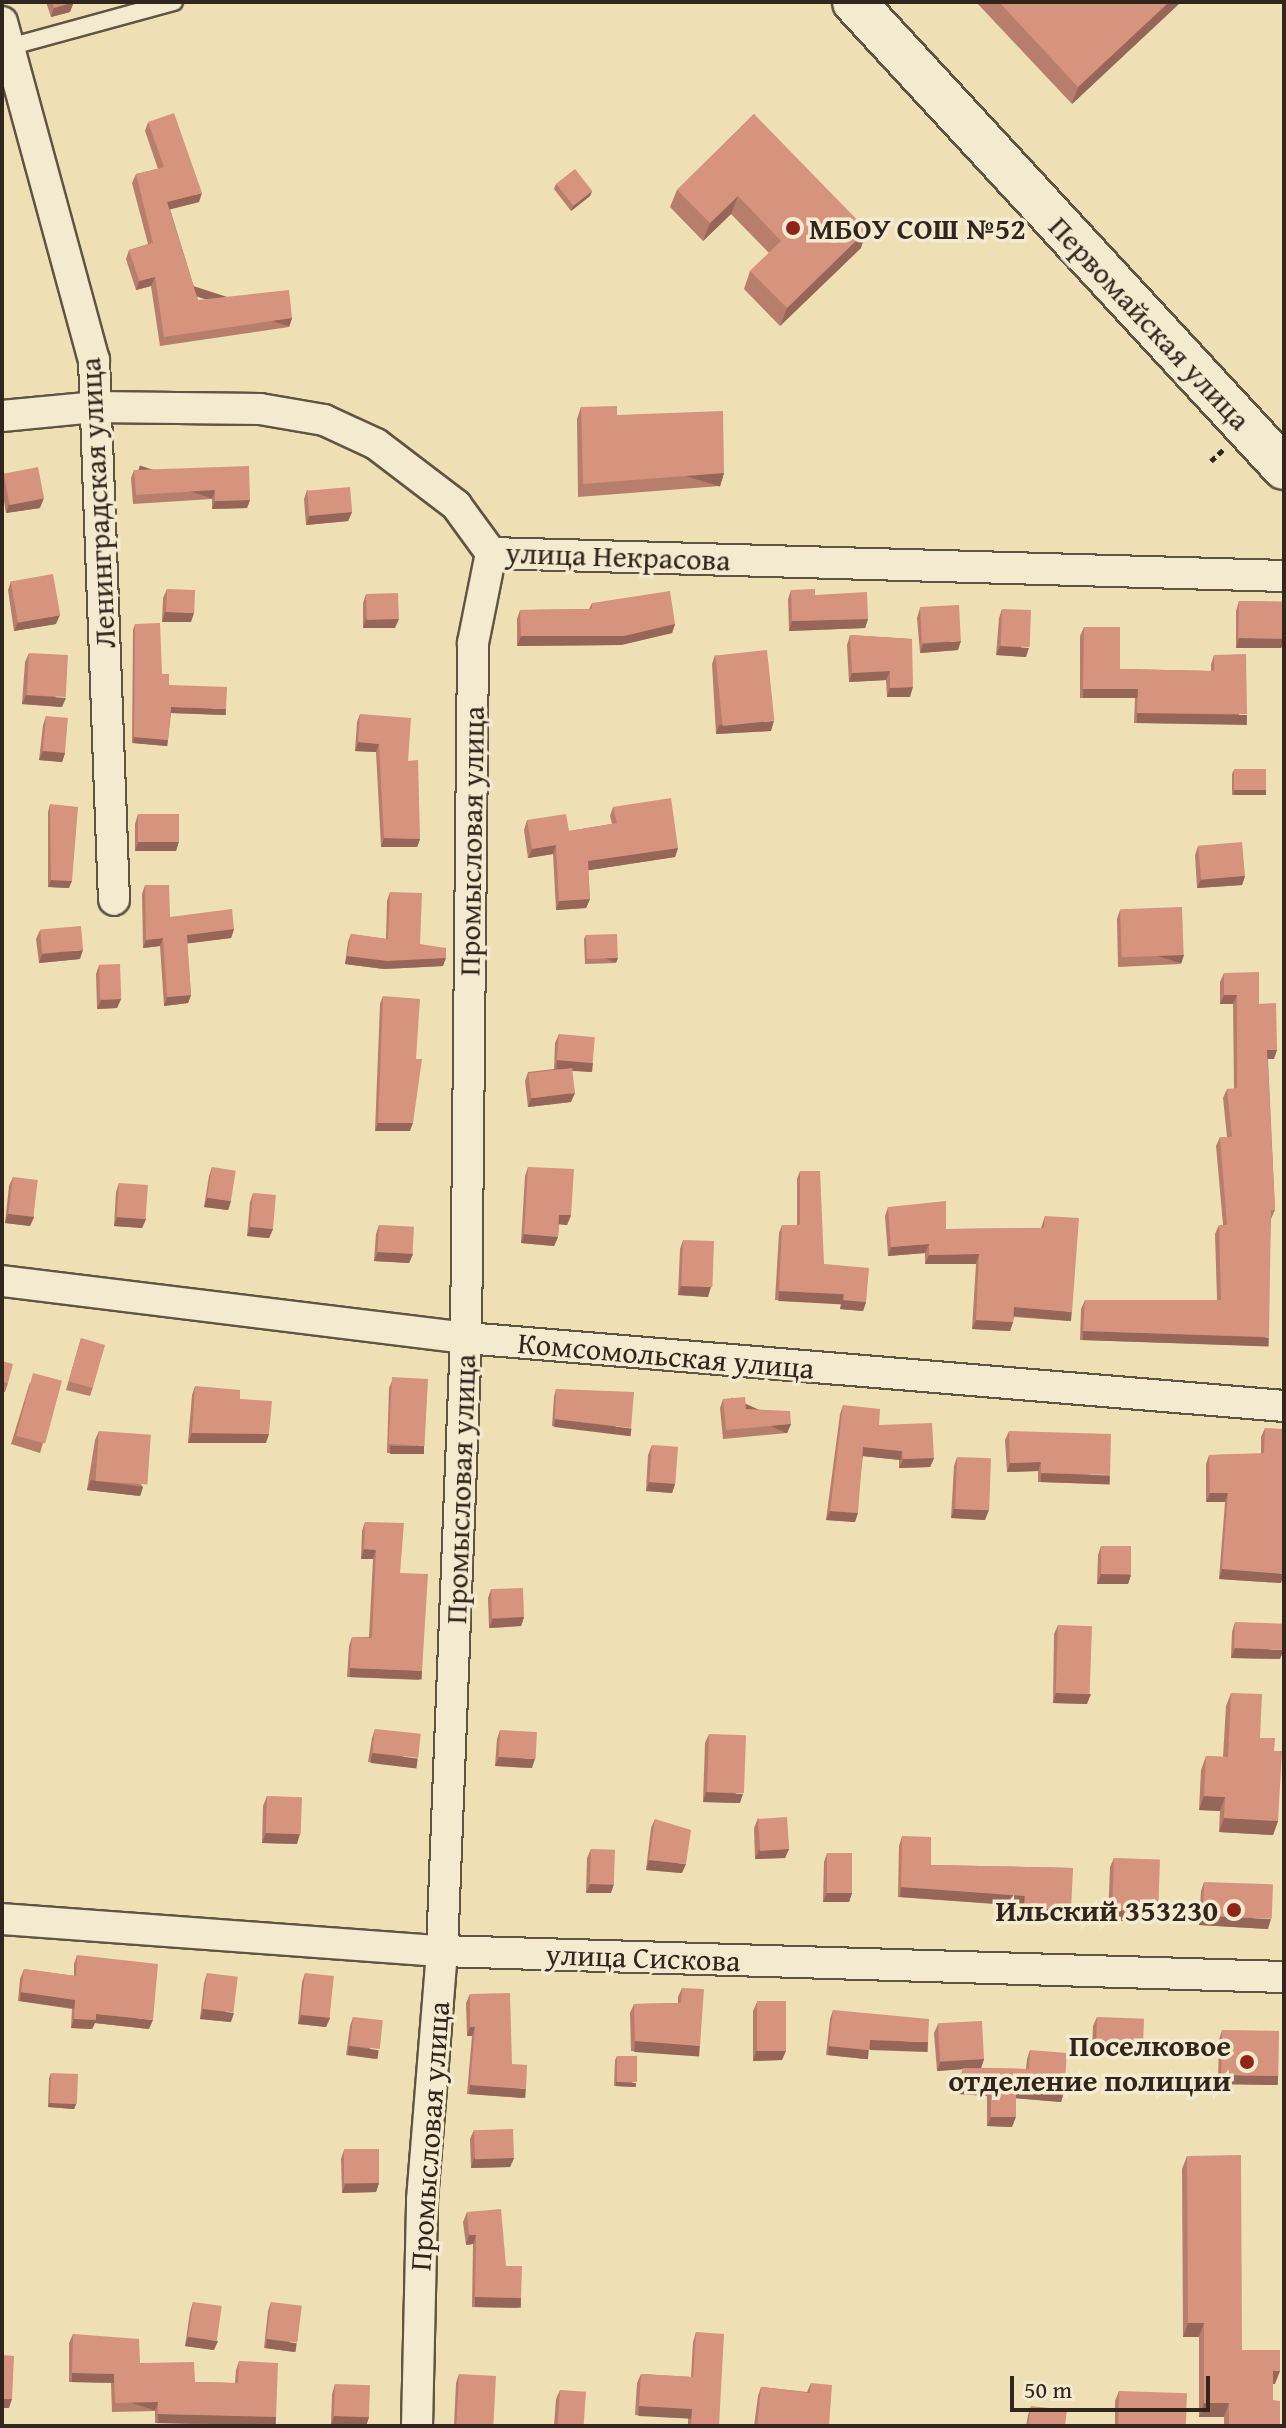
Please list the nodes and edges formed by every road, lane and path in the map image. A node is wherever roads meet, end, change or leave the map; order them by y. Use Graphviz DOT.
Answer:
graph roads {
  1 [pos="174,2"];
  2 [pos="854,2"];
  3 [pos="6,34"];
  4 [pos="95,407"];
  5 [pos="2,416"];
  6 [pos="1284,468"];
  7 [pos="491,553"];
  8 [pos="1284,576"];
  9 [pos="114,900"];
  10 [pos="2,1281"];
  11 [pos="466,1338"];
  12 [pos="1284,1406"];
  13 [pos="2,1919"];
  14 [pos="442,1951"];
  15 [pos="1284,1977"];
  16 [pos="417,2426"];
  1 -- 3 [label="lane"];
  2 -- 6 [label="street, Первомайская улица"];
  3 -- 4 [label="street, Ленинградская улица"];
  4 -- 5 [label="street, улица Некрасова"];
  4 -- 7 [label="street, улица Некрасова"];
  4 -- 9 [label="street, Ленинградская улица"];
  7 -- 8 [label="street, улица Некрасова"];
  7 -- 11 [label="street, Промысловая улица"];
  10 -- 11 [label="street, Комсомольская улица"];
  11 -- 12 [label="street, Комсомольская улица"];
  11 -- 14 [label="street, Промысловая улица"];
  13 -- 14 [label="street, улица Сискова"];
  14 -- 15 [label="street, улица Сискова"];
  14 -- 16 [label="street, Промысловая улица"];
}
